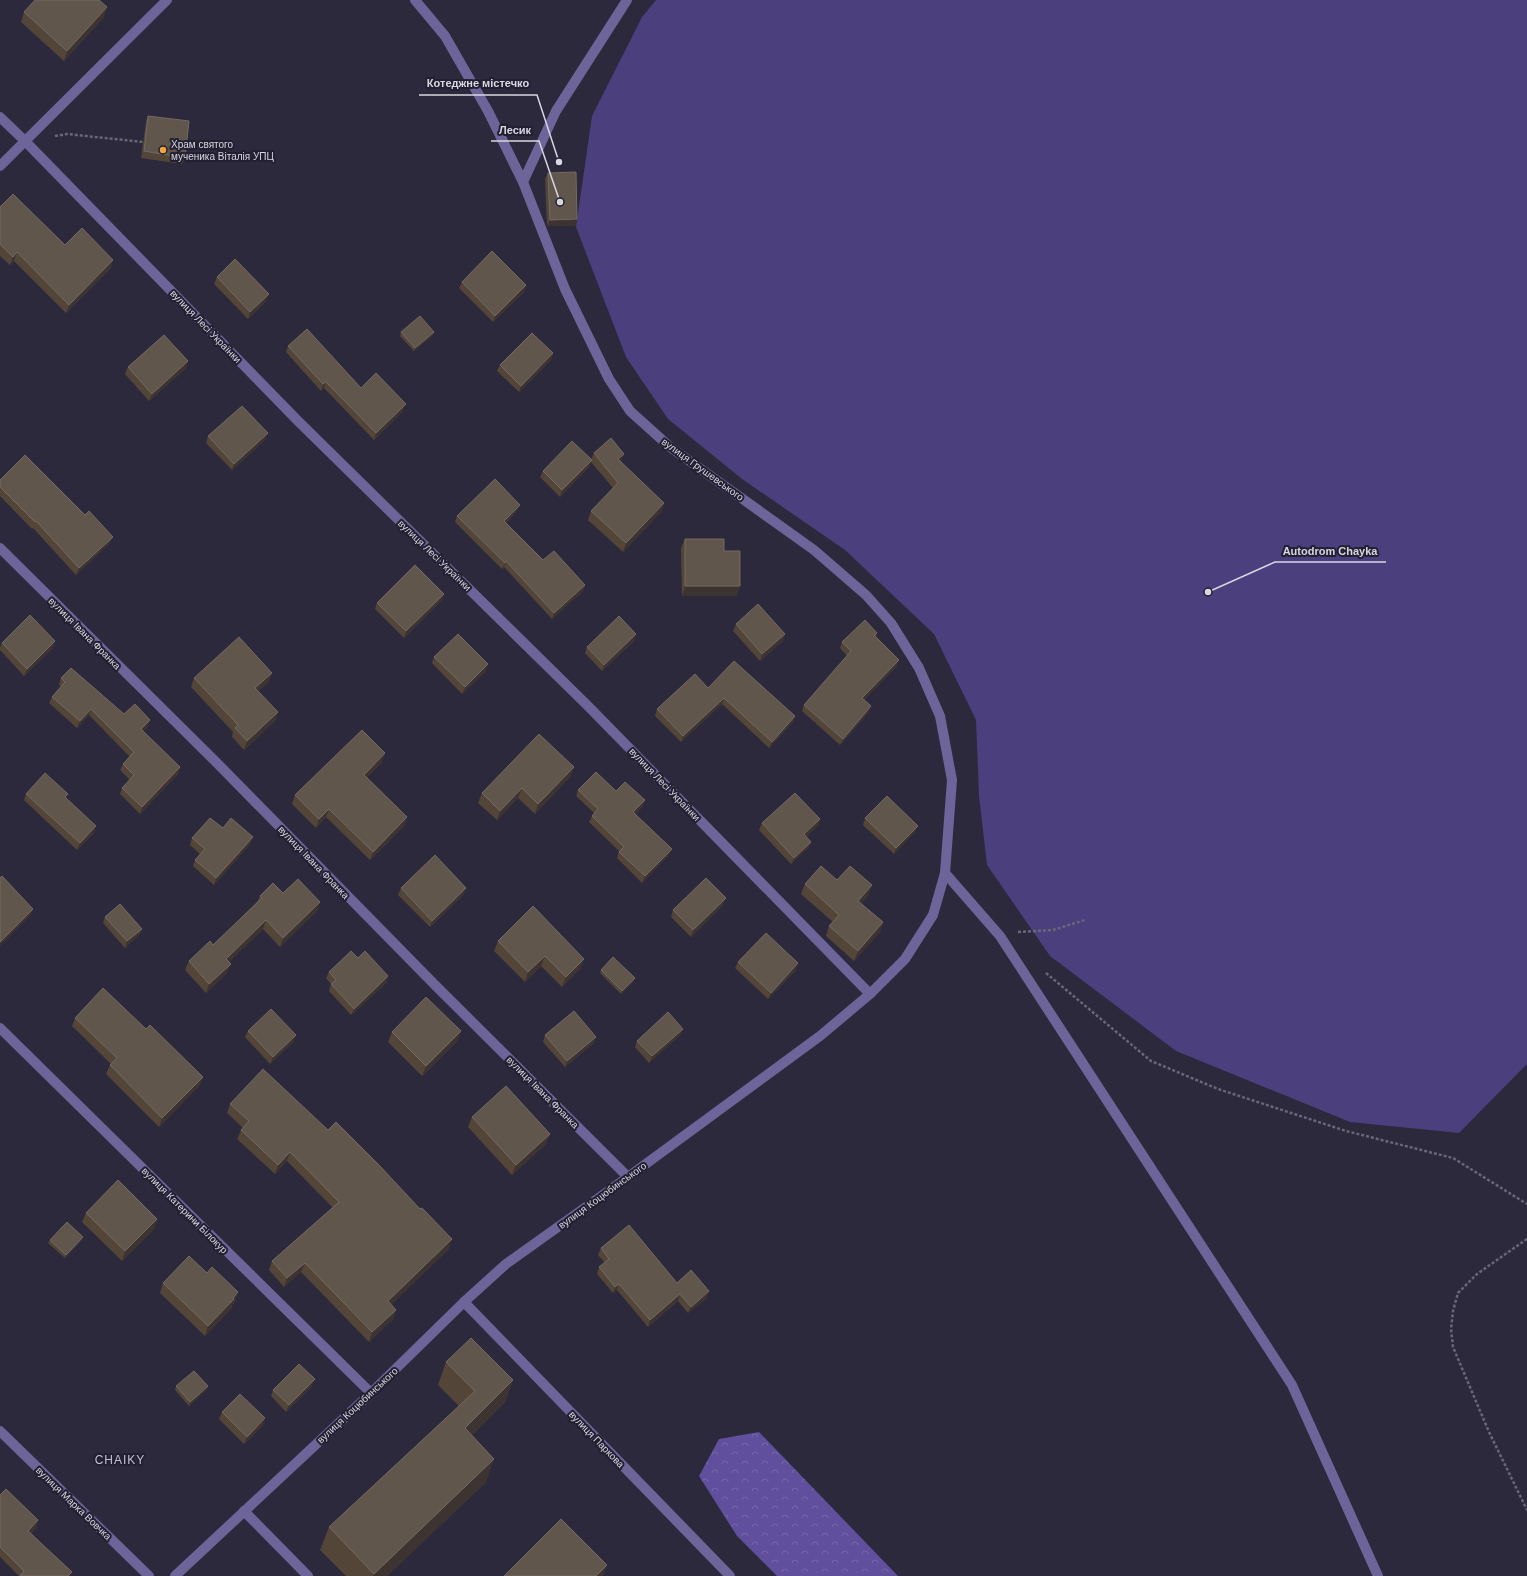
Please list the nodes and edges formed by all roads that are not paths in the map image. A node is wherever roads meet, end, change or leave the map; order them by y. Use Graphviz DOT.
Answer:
graph roads {
  1 [pos="167,0"];
  2 [pos="415,0"];
  3 [pos="627,0"];
  4 [pos="0,117"];
  5 [pos="25,141"];
  6 [pos="0,166"];
  7 [pos="524,182"];
  8 [pos="0,548"];
  9 [pos="952,780"];
  10 [pos="945,873"];
  11 [pos="870,994"];
  12 [pos="0,1028"];
  13 [pos="628,1176"];
  14 [pos="464,1302"];
  15 [pos="371,1393"];
  16 [pos="0,1431"];
  17 [pos="244,1511"];
  18 [pos="149,1576"];
  19 [pos="175,1576"];
  20 [pos="308,1576"];
  21 [pos="730,1576"];
  22 [pos="1378,1576"];
  1 -- 5 [label="street"];
  2 -- 7 [label="street, вулиця Грушевського"];
  3 -- 7 [label="street"];
  4 -- 5 [label="street, вулиця Лесі Українки"];
  5 -- 6 [label="street"];
  5 -- 11 [label="street, вулиця Лесі Українки"];
  7 -- 9 [label="street, вулиця Грушевського"];
  8 -- 13 [label="street, вулиця Івана Франка"];
  9 -- 10 [label="street, вулиця Коцюбинського"];
  10 -- 11 [label="street, вулиця Коцюбинського"];
  10 -- 22 [label="street"];
  11 -- 13 [label="street, вулиця Коцюбинського"];
  12 -- 15 [label="street, вулиця Катерини Білокур"];
  13 -- 14 [label="street, вулиця Коцюбинського"];
  14 -- 15 [label="street, вулиця Коцюбинського"];
  14 -- 21 [label="street, вулиця Паркова"];
  15 -- 17 [label="street, вулиця Коцюбинського"];
  16 -- 18 [label="street, вулиця Марка Вовчка"];
  17 -- 19 [label="street, вулиця Коцюбинського"];
  17 -- 20 [label="street"];
}
